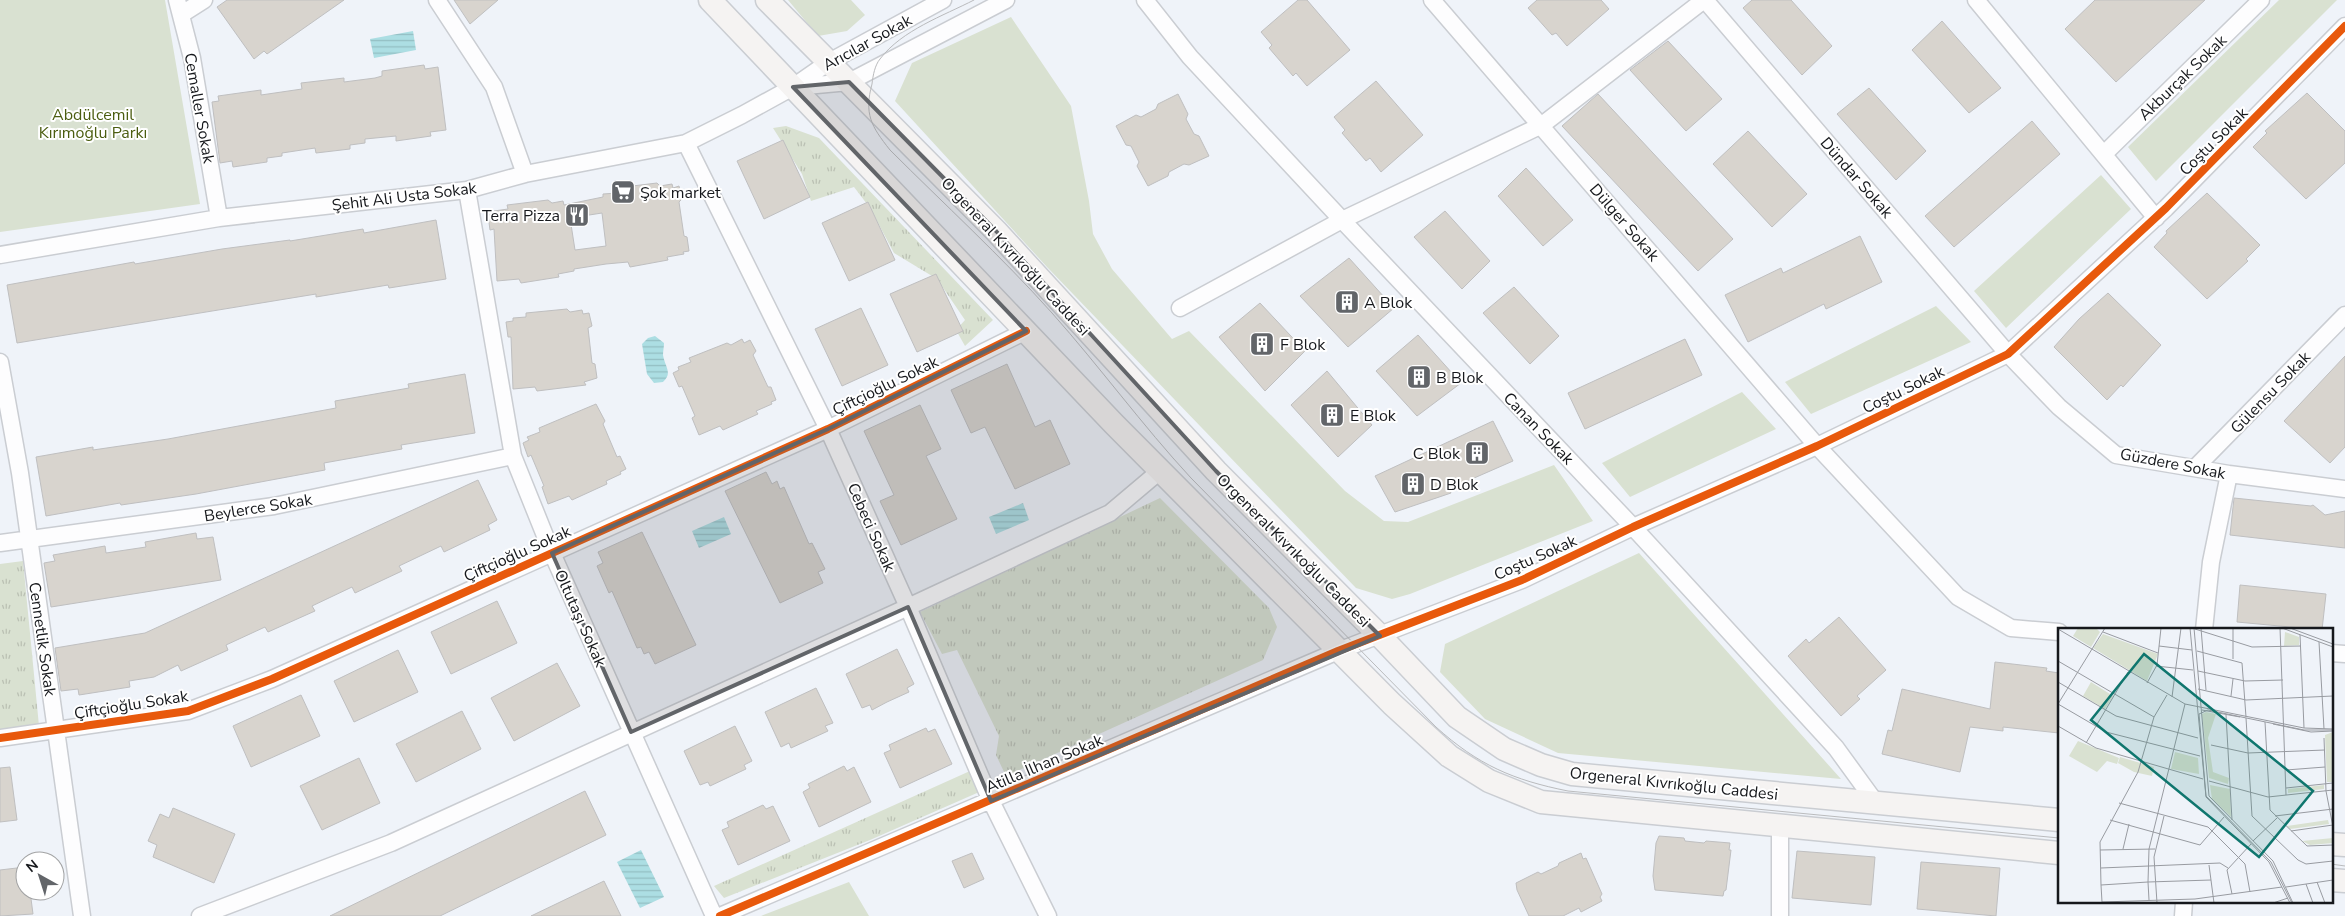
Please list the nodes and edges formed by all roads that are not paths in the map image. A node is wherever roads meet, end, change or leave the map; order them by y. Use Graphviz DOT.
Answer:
graph roads {
  1 [pos="204,0"];
  2 [pos="437,0"];
  3 [pos="710,0"];
  4 [pos="767,0"];
  5 [pos="943,0"];
  6 [pos="1006,0"];
  7 [pos="1145,0"];
  8 [pos="1432,0"];
  9 [pos="1705,0"];
  10 [pos="2261,0"];
  11 [pos="1981,2"];
  12 [pos="180,7"];
  13 [pos="2345,26"];
  14 [pos="829,62"];
  15 [pos="849,82"];
  16 [pos="793,87"];
  17 [pos="1542,125"];
  18 [pos="686,144"];
  19 [pos="2104,154"];
  20 [pos="525,174"];
  21 [pos="467,190"];
  22 [pos="219,218"];
  23 [pos="2156,218"];
  24 [pos="1342,220"];
  25 [pos="0,255"];
  26 [pos="1180,308"];
  27 [pos="2345,315"];
  28 [pos="1026,331"];
  29 [pos="2008,354"];
  30 [pos="0,362"];
  31 [pos="828,428"];
  32 [pos="1817,446"];
  33 [pos="513,456"];
  34 [pos="2195,468"];
  35 [pos="1161,470"];
  36 [pos="2229,474"];
  37 [pos="2345,489"];
  38 [pos="1634,527"];
  39 [pos="29,538"];
  40 [pos="0,543"];
  41 [pos="552,553"];
  42 [pos="908,607"];
  43 [pos="2204,628"];
  44 [pos="2058,632"];
  45 [pos="1380,636"];
  46 [pos="1338,651"];
  47 [pos="2332,653"];
  48 [pos="2345,654"];
  49 [pos="56,730"];
  50 [pos="631,732"];
  51 [pos="0,738"];
  52 [pos="991,801"];
  53 [pos="1876,803"];
  54 [pos="2058,820"];
  55 [pos="1780,825"];
  56 [pos="2332,844"];
  57 [pos="2345,845"];
  58 [pos="2058,853"];
  59 [pos="2332,880"];
  60 [pos="2345,881"];
  61 [pos="82,916"];
  62 [pos="200,916"];
  63 [pos="714,916"];
  64 [pos="720,916"];
  65 [pos="1048,916"];
  66 [pos="1780,916"];
  1 -- 12 [label="street"];
  2 -- 20 [label="street"];
  3 -- 16 [label="main road"];
  4 -- 14 [label="main road, Orgeneral Kıvrıkoğlu Caddesi"];
  5 -- 14 [label="street, Arıcılar Sokak"];
  6 -- 15 [label="street"];
  7 -- 24 [label="street, Canan Sokak"];
  8 -- 17 [label="street, Dülger Sokak"];
  9 -- 17 [label="street"];
  9 -- 29 [label="street, Dündar Sokak"];
  10 -- 19 [label="street, Akburçak Sokak"];
  11 -- 19 [label="street"];
  12 -- 22 [label="street, Cemaller Sokak"];
  13 -- 23 [label="street, Coştu Sokak"];
  14 -- 15 [label="main road, Orgeneral Kıvrıkoğlu Caddesi"];
  14 -- 16 [label="street, Arıcılar Sokak"];
  15 -- 16 [label="street"];
  15 -- 45 [label="main road, Orgeneral Kıvrıkoğlu Caddesi"];
  16 -- 18 [label="street, Şehit Ali Usta Sokak"];
  16 -- 28 [label="main road"];
  17 -- 24 [label="street"];
  17 -- 32 [label="street, Dülger Sokak"];
  18 -- 20 [label="street, Şehit Ali Usta Sokak"];
  18 -- 31 [label="street, Cebeci Sokak"];
  19 -- 23 [label="street"];
  20 -- 21 [label="street, Şehit Ali Usta Sokak"];
  21 -- 22 [label="street, Şehit Ali Usta Sokak"];
  21 -- 33 [label="street, Oltutaşı Sokak"];
  22 -- 25 [label="street, Şehit Ali Usta Sokak"];
  23 -- 29 [label="street, Coştu Sokak"];
  24 -- 26 [label="street"];
  24 -- 38 [label="street, Canan Sokak"];
  27 -- 34 [label="street, Gülensu Sokak"];
  28 -- 31 [label="street, Çiftçioğlu Sokak"];
  28 -- 35 [label="main road"];
  29 -- 32 [label="street, Coştu Sokak"];
  29 -- 34 [label="street, Güzdere Sokak"];
  30 -- 39 [label="street, Cennetlik Sokak"];
  31 -- 41 [label="street, Çiftçioğlu Sokak"];
  31 -- 42 [label="street, Cebeci Sokak"];
  32 -- 38 [label="street, Coştu Sokak"];
  32 -- 44 [label="street, Dülger Sokak"];
  33 -- 39 [label="street, Beylerce Sokak"];
  33 -- 41 [label="street, Oltutaşı Sokak"];
  34 -- 36 [label="street, Güzdere Sokak"];
  35 -- 42 [label="street"];
  35 -- 46 [label="main road"];
  36 -- 37 [label="street, Güzdere Sokak"];
  36 -- 43 [label="street"];
  38 -- 45 [label="street, Coştu Sokak"];
  38 -- 53 [label="street, Canan Sokak"];
  39 -- 40 [label="street, Beylerce Sokak"];
  39 -- 49 [label="street, Cennetlik Sokak"];
  41 -- 49 [label="street, Çiftçioğlu Sokak"];
  41 -- 50 [label="street, Oltutaşı Sokak"];
  42 -- 50 [label="street"];
  42 -- 52 [label="street, Cebeci Sokak"];
  45 -- 46 [label="street, Atilla İlhan Sokak"];
  45 -- 53 [label="main road, Orgeneral Kıvrıkoğlu Caddesi"];
  46 -- 52 [label="street, Atilla İlhan Sokak"];
  46 -- 55 [label="main road"];
  47 -- 48 [label="street"];
  49 -- 51 [label="street, Çiftçioğlu Sokak"];
  49 -- 61 [label="street, Cennetlik Sokak"];
  50 -- 62 [label="street"];
  50 -- 63 [label="street, Oltutaşı Sokak"];
  52 -- 64 [label="street, Atilla İlhan Sokak"];
  52 -- 65 [label="street, Cebeci Sokak"];
  53 -- 54 [label="main road, Orgeneral Kıvrıkoğlu Caddesi"];
  55 -- 58 [label="main road"];
  55 -- 66 [label="street"];
  56 -- 57 [label="main road"];
  59 -- 60 [label="main road"];
}
